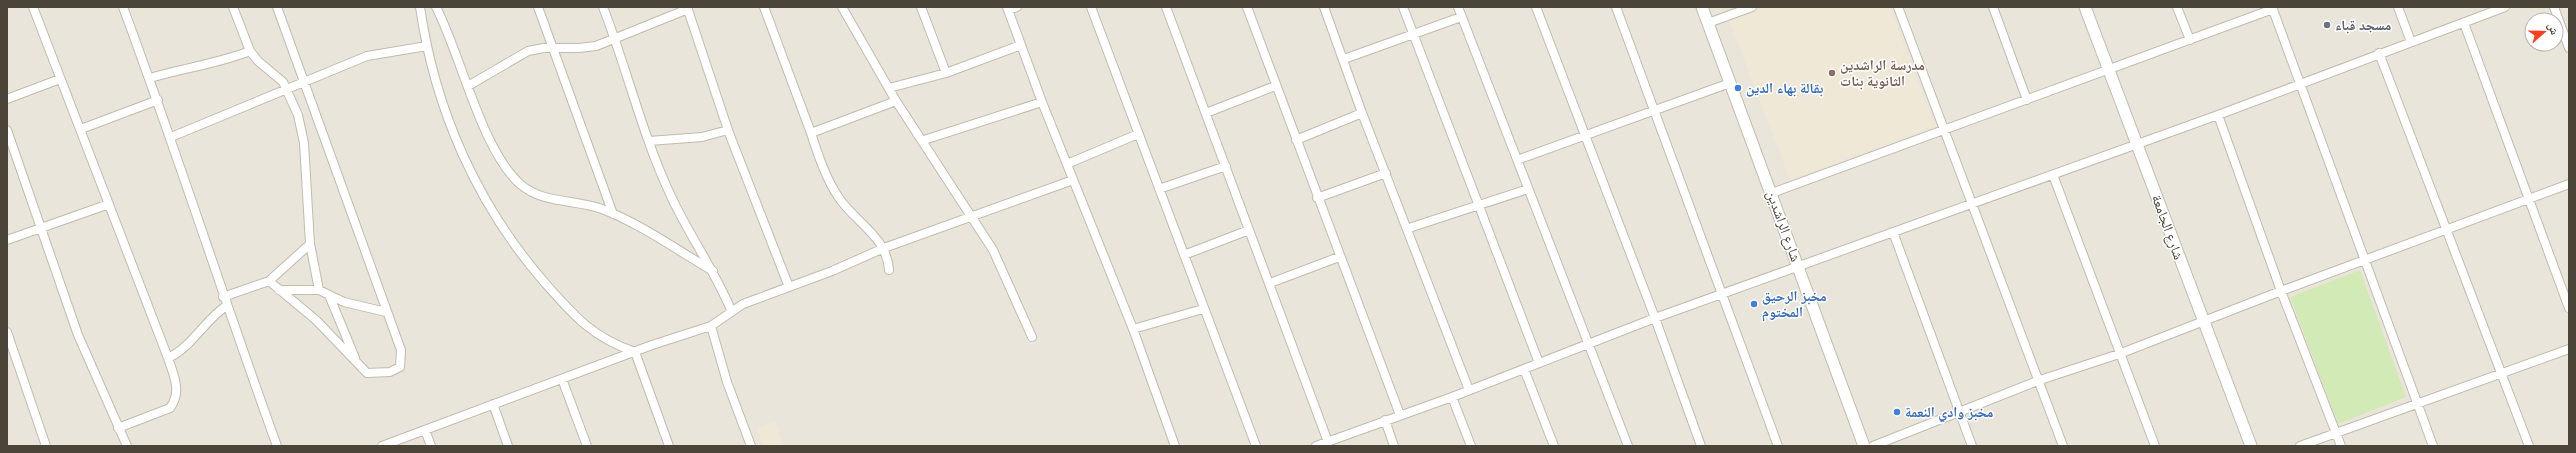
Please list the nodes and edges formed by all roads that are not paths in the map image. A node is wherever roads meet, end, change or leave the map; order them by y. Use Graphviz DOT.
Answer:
graph roads {
  1 [pos="33,7"];
  2 [pos="123,7"];
  3 [pos="233,7"];
  4 [pos="277,7"];
  5 [pos="420,7"];
  6 [pos="436,7"];
  7 [pos="538,7"];
  8 [pos="603,7"];
  9 [pos="764,7"];
  10 [pos="842,7"];
  11 [pos="921,7"];
  12 [pos="1017,7"];
  13 [pos="1091,7"];
  14 [pos="1166,7"];
  15 [pos="1247,7"];
  16 [pos="1324,7"];
  17 [pos="1403,7"];
  18 [pos="1458,7"];
  19 [pos="1536,7"];
  20 [pos="1616,7"];
  21 [pos="1702,7"];
  22 [pos="1752,7"];
  23 [pos="1898,7"];
  24 [pos="1993,7"];
  25 [pos="2085,7"];
  26 [pos="2177,7"];
  27 [pos="2398,7"];
  28 [pos="2505,7"];
  29 [pos="2554,7"];
  30 [pos="687,8"];
  31 [pos="1008,8"];
  32 [pos="2273,8"];
  33 [pos="1461,17"];
  34 [pos="1708,23"];
  35 [pos="2464,23"];
  36 [pos="1414,34"];
  37 [pos="615,38"];
  38 [pos="2190,40"];
  39 [pos="2411,42"];
  40 [pos="1021,45"];
  41 [pos="427,46"];
  42 [pos="552,47"];
  43 [pos="2569,48"];
  44 [pos="250,51"];
  45 [pos="2379,53"];
  46 [pos="1344,59"];
  47 [pos="2109,70"];
  48 [pos="946,72"];
  49 [pos="150,78"];
  50 [pos="60,79"];
  51 [pos="303,82"];
  52 [pos="1730,83"];
  53 [pos="2299,83"];
  54 [pos="468,86"];
  55 [pos="1275,86"];
  56 [pos="890,88"];
  57 [pos="287,89"];
  58 [pos="7,99"];
  59 [pos="158,100"];
  60 [pos="2027,100"];
  61 [pos="896,101"];
  62 [pos="1042,102"];
  63 [pos="1654,109"];
  64 [pos="1206,113"];
  65 [pos="1362,113"];
  66 [pos="2218,115"];
  67 [pos="81,129"];
  68 [pos="7,130"];
  69 [pos="728,130"];
  70 [pos="1945,130"];
  71 [pos="811,133"];
  72 [pos="1138,134"];
  73 [pos="1585,135"];
  74 [pos="170,137"];
  75 [pos="924,140"];
  76 [pos="1296,140"];
  77 [pos="649,141"];
  78 [pos="2137,144"];
  79 [pos="15,153"];
  80 [pos="7,156"];
  81 [pos="1517,160"];
  82 [pos="1067,164"];
  83 [pos="1226,166"];
  84 [pos="1386,174"];
  85 [pos="2053,175"];
  86 [pos="1073,180"];
  87 [pos="2569,184"];
  88 [pos="1159,189"];
  89 [pos="1528,189"];
  90 [pos="1772,193"];
  91 [pos="1317,198"];
  92 [pos="2529,199"];
  93 [pos="1972,203"];
  94 [pos="109,204"];
  95 [pos="1479,205"];
  96 [pos="612,214"];
  97 [pos="972,216"];
  98 [pos="42,228"];
  99 [pos="1409,228"];
  100 [pos="2446,229"];
  101 [pos="1249,230"];
  102 [pos="1893,232"];
  103 [pos="7,240"];
  104 [pos="310,244"];
  105 [pos="884,248"];
  106 [pos="1184,255"];
  107 [pos="1339,257"];
  108 [pos="2366,260"];
  109 [pos="1799,268"];
  110 [pos="889,270"];
  111 [pos="713,271"];
  112 [pos="269,281"];
  113 [pos="1270,283"];
  114 [pos="789,287"];
  115 [pos="279,290"];
  116 [pos="319,290"];
  117 [pos="2281,291"];
  118 [pos="1723,294"];
  119 [pos="329,295"];
  120 [pos="223,297"];
  121 [pos="226,306"];
  122 [pos="2569,308"];
  123 [pos="1203,309"];
  124 [pos="731,310"];
  125 [pos="386,312"];
  126 [pos="1655,318"];
  127 [pos="2203,321"];
  128 [pos="710,326"];
  129 [pos="1134,330"];
  130 [pos="7,332"];
  131 [pos="1032,337"];
  132 [pos="1589,343"];
  133 [pos="2569,349"];
  134 [pos="635,352"];
  135 [pos="2119,354"];
  136 [pos="168,358"];
  137 [pos="357,362"];
  138 [pos="1539,363"];
  139 [pos="1524,369"];
  140 [pos="2502,375"];
  141 [pos="562,379"];
  142 [pos="2040,380"];
  143 [pos="1469,390"];
  144 [pos="1452,397"];
  145 [pos="493,404"];
  146 [pos="2418,406"];
  147 [pos="1958,411"];
  148 [pos="1400,415"];
  149 [pos="1385,420"];
  150 [pos="118,428"];
  151 [pos="425,430"];
  152 [pos="2336,432"];
  153 [pos="1328,442"];
  154 [pos="46,446"];
  155 [pos="127,446"];
  156 [pos="277,446"];
  157 [pos="382,446"];
  158 [pos="431,446"];
  159 [pos="508,446"];
  160 [pos="587,446"];
  161 [pos="669,446"];
  162 [pos="751,446"];
  163 [pos="1175,446"];
  164 [pos="1256,446"];
  165 [pos="1316,446"];
  166 [pos="1394,446"];
  167 [pos="1471,446"];
  168 [pos="1554,446"];
  169 [pos="1628,446"];
  170 [pos="1701,446"];
  171 [pos="1778,446"];
  172 [pos="1864,446"];
  173 [pos="1873,446"];
  174 [pos="1972,446"];
  175 [pos="2063,446"];
  176 [pos="2155,446"];
  177 [pos="2250,446"];
  178 [pos="2300,446"];
  179 [pos="2341,446"];
  180 [pos="2433,446"];
  181 [pos="2529,446"];
  1 -- 50 [label="street"];
  2 -- 49 [label="street"];
  3 -- 44 [label="street"];
  4 -- 51 [label="street"];
  5 -- 41 [label="street"];
  6 -- 54 [label="street"];
  7 -- 42 [label="street"];
  8 -- 37 [label="street"];
  9 -- 71 [label="street"];
  10 -- 56 [label="street"];
  11 -- 48 [label="street"];
  12 -- 31 [label="street"];
  13 -- 72 [label="street"];
  14 -- 64 [label="street"];
  15 -- 55 [label="street"];
  16 -- 46 [label="street"];
  17 -- 36 [label="street"];
  18 -- 33 [label="street"];
  19 -- 73 [label="street"];
  20 -- 63 [label="street"];
  21 -- 34 [label="street, شارع الراشدين"];
  22 -- 34 [label="street"];
  23 -- 70 [label="street"];
  24 -- 60 [label="street"];
  25 -- 47 [label="street, شارع الجامعة"];
  26 -- 38 [label="street"];
  27 -- 39 [label="street"];
  28 -- 35 [label="street"];
  29 -- 43 [label="street"];
  30 -- 37 [label="street"];
  30 -- 69 [label="street"];
  31 -- 40 [label="street"];
  32 -- 38 [label="street"];
  32 -- 53 [label="street"];
  33 -- 36 [label="street"];
  33 -- 81 [label="street"];
  34 -- 52 [label="street, شارع الراشدين"];
  35 -- 39 [label="street"];
  35 -- 92 [label="street"];
  36 -- 46 [label="street"];
  36 -- 95 [label="street"];
  37 -- 42 [label="street"];
  37 -- 77 [label="street"];
  38 -- 47 [label="street"];
  39 -- 45 [label="street"];
  40 -- 48 [label="street"];
  40 -- 62 [label="street"];
  41 -- 51 [label="street"];
  41 -- 134 [label="street"];
  42 -- 54 [label="street"];
  42 -- 96 [label="street"];
  44 -- 49 [label="street"];
  44 -- 57 [label="street"];
  45 -- 53 [label="street"];
  45 -- 100 [label="street"];
  46 -- 65 [label="street"];
  47 -- 60 [label="street"];
  47 -- 78 [label="street, شارع الجامعة"];
  48 -- 56 [label="street"];
  49 -- 59 [label="street"];
  50 -- 58 [label="street"];
  50 -- 67 [label="street"];
  51 -- 57 [label="street"];
  51 -- 125 [label="street"];
  52 -- 63 [label="street"];
  52 -- 90 [label="street, شارع الراشدين"];
  53 -- 66 [label="street"];
  53 -- 108 [label="street"];
  54 -- 96 [label="street"];
  55 -- 64 [label="street"];
  55 -- 76 [label="street"];
  56 -- 61 [label="street"];
  57 -- 74 [label="street"];
  57 -- 104 [label="street"];
  59 -- 67 [label="street"];
  59 -- 74 [label="street"];
  60 -- 70 [label="street"];
  61 -- 71 [label="street"];
  61 -- 75 [label="street"];
  62 -- 75 [label="street"];
  62 -- 82 [label="street"];
  63 -- 73 [label="street"];
  63 -- 118 [label="street"];
  64 -- 83 [label="street"];
  65 -- 76 [label="street"];
  65 -- 84 [label="street"];
  66 -- 78 [label="street"];
  66 -- 117 [label="street"];
  67 -- 94 [label="street"];
  68 -- 79 [label="street"];
  69 -- 77 [label="street"];
  69 -- 114 [label="street"];
  70 -- 90 [label="street"];
  70 -- 93 [label="street"];
  71 -- 105 [label="street"];
  72 -- 82 [label="street"];
  72 -- 88 [label="street"];
  73 -- 81 [label="street"];
  73 -- 126 [label="street"];
  74 -- 120 [label="street"];
  75 -- 97 [label="street"];
  76 -- 91 [label="street"];
  77 -- 111 [label="street"];
  78 -- 85 [label="street"];
  78 -- 127 [label="street, شارع الجامعة"];
  79 -- 80 [label="street"];
  79 -- 98 [label="street"];
  81 -- 89 [label="street"];
  82 -- 86 [label="street"];
  83 -- 88 [label="street"];
  83 -- 101 [label="street"];
  84 -- 91 [label="street"];
  84 -- 99 [label="street"];
  85 -- 93 [label="street"];
  85 -- 135 [label="street"];
  86 -- 97 [label="street"];
  86 -- 129 [label="street"];
  87 -- 92 [label="street"];
  88 -- 106 [label="street"];
  89 -- 95 [label="street"];
  89 -- 132 [label="street"];
  90 -- 109 [label="street, شارع الراشدين"];
  91 -- 107 [label="street"];
  92 -- 100 [label="street"];
  92 -- 122 [label="street"];
  93 -- 102 [label="street"];
  93 -- 142 [label="street"];
  94 -- 98 [label="street"];
  94 -- 136 [label="street"];
  95 -- 99 [label="street"];
  95 -- 138 [label="street"];
  96 -- 111 [label="street"];
  97 -- 105 [label="street"];
  97 -- 131 [label="street"];
  98 -- 103 [label="street"];
  98 -- 150 [label="street"];
  99 -- 143 [label="street"];
  100 -- 108 [label="street"];
  100 -- 140 [label="street"];
  101 -- 106 [label="street"];
  101 -- 113 [label="street"];
  102 -- 109 [label="street"];
  102 -- 147 [label="street"];
  104 -- 112 [label="street"];
  104 -- 116 [label="street"];
  105 -- 110 [label="street"];
  105 -- 114 [label="street"];
  106 -- 123 [label="street"];
  107 -- 113 [label="street"];
  107 -- 148 [label="street"];
  108 -- 117 [label="street"];
  108 -- 146 [label="street"];
  109 -- 118 [label="street"];
  109 -- 172 [label="street, شارع الراشدين"];
  111 -- 124 [label="street"];
  112 -- 115 [label="street"];
  112 -- 120 [label="street"];
  113 -- 153 [label="street"];
  114 -- 124 [label="street"];
  115 -- 116 [label="street"];
  115 -- 137 [label="street"];
  116 -- 119 [label="street"];
  117 -- 127 [label="street"];
  117 -- 152 [label="street"];
  118 -- 126 [label="street"];
  118 -- 171 [label="street"];
  119 -- 125 [label="street"];
  119 -- 137 [label="street"];
  120 -- 121 [label="street"];
  121 -- 136 [label="street"];
  121 -- 156 [label="street"];
  123 -- 129 [label="street"];
  123 -- 164 [label="street"];
  124 -- 128 [label="street"];
  125 -- 137 [label="street"];
  126 -- 132 [label="street"];
  126 -- 170 [label="street"];
  127 -- 135 [label="street"];
  127 -- 177 [label="street, شارع الجامعة"];
  128 -- 134 [label="street"];
  128 -- 162 [label="street"];
  129 -- 163 [label="street"];
  130 -- 154 [label="street"];
  132 -- 138 [label="street"];
  132 -- 169 [label="street"];
  133 -- 140 [label="street"];
  134 -- 141 [label="street"];
  134 -- 161 [label="street"];
  135 -- 142 [label="street"];
  135 -- 176 [label="street"];
  136 -- 150 [label="street"];
  138 -- 139 [label="street"];
  139 -- 143 [label="street"];
  139 -- 168 [label="street"];
  140 -- 146 [label="street"];
  140 -- 181 [label="street"];
  141 -- 145 [label="street"];
  141 -- 160 [label="street"];
  142 -- 147 [label="street"];
  142 -- 175 [label="street"];
  143 -- 144 [label="street"];
  144 -- 148 [label="street"];
  144 -- 167 [label="street"];
  145 -- 151 [label="street"];
  145 -- 159 [label="street"];
  146 -- 152 [label="street"];
  146 -- 180 [label="street"];
  147 -- 173 [label="street"];
  147 -- 174 [label="street"];
  148 -- 149 [label="street"];
  149 -- 153 [label="street"];
  149 -- 166 [label="street"];
  150 -- 155 [label="street"];
  151 -- 157 [label="street"];
  151 -- 158 [label="street"];
  152 -- 178 [label="street"];
  152 -- 179 [label="street"];
  153 -- 165 [label="street"];
}
